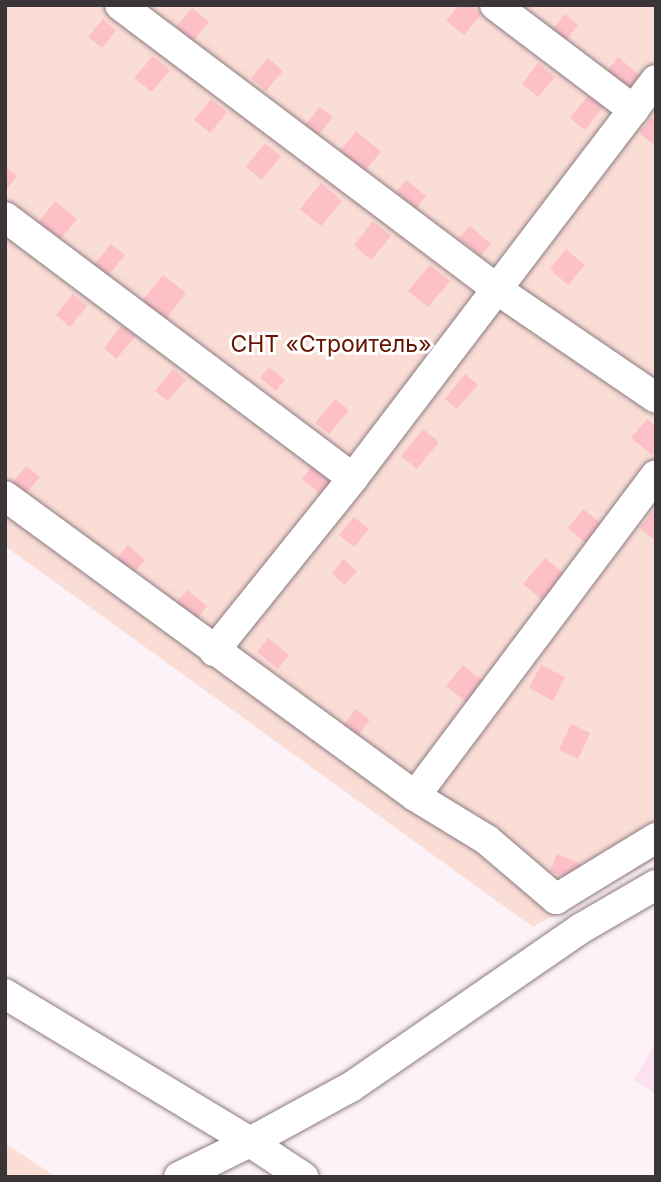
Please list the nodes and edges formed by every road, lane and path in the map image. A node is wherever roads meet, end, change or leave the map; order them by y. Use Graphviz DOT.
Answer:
graph roads {
  1 [pos="120,5"];
  2 [pos="495,5"];
  3 [pos="656,80"];
  4 [pos="634,110"];
  5 [pos="5,217"];
  6 [pos="495,288"];
  7 [pos="656,398"];
  8 [pos="656,475"];
  9 [pos="353,478"];
  10 [pos="5,496"];
  11 [pos="214,651"];
  12 [pos="415,796"];
  13 [pos="656,838"];
  14 [pos="656,885"];
  15 [pos="5,995"];
  16 [pos="250,1142"];
  17 [pos="179,1177"];
  18 [pos="303,1177"];
  1 -- 6 [label="street"];
  2 -- 4 [label="street"];
  3 -- 4 [label="street"];
  4 -- 6 [label="street"];
  5 -- 9 [label="street"];
  6 -- 7 [label="street"];
  6 -- 9 [label="street"];
  8 -- 12 [label="street"];
  9 -- 11 [label="street"];
  10 -- 11 [label="street"];
  11 -- 12 [label="street"];
  12 -- 13 [label="street"];
  14 -- 16 [label="street"];
  15 -- 16 [label="street"];
  16 -- 17 [label="street"];
  16 -- 18 [label="street"];
}
